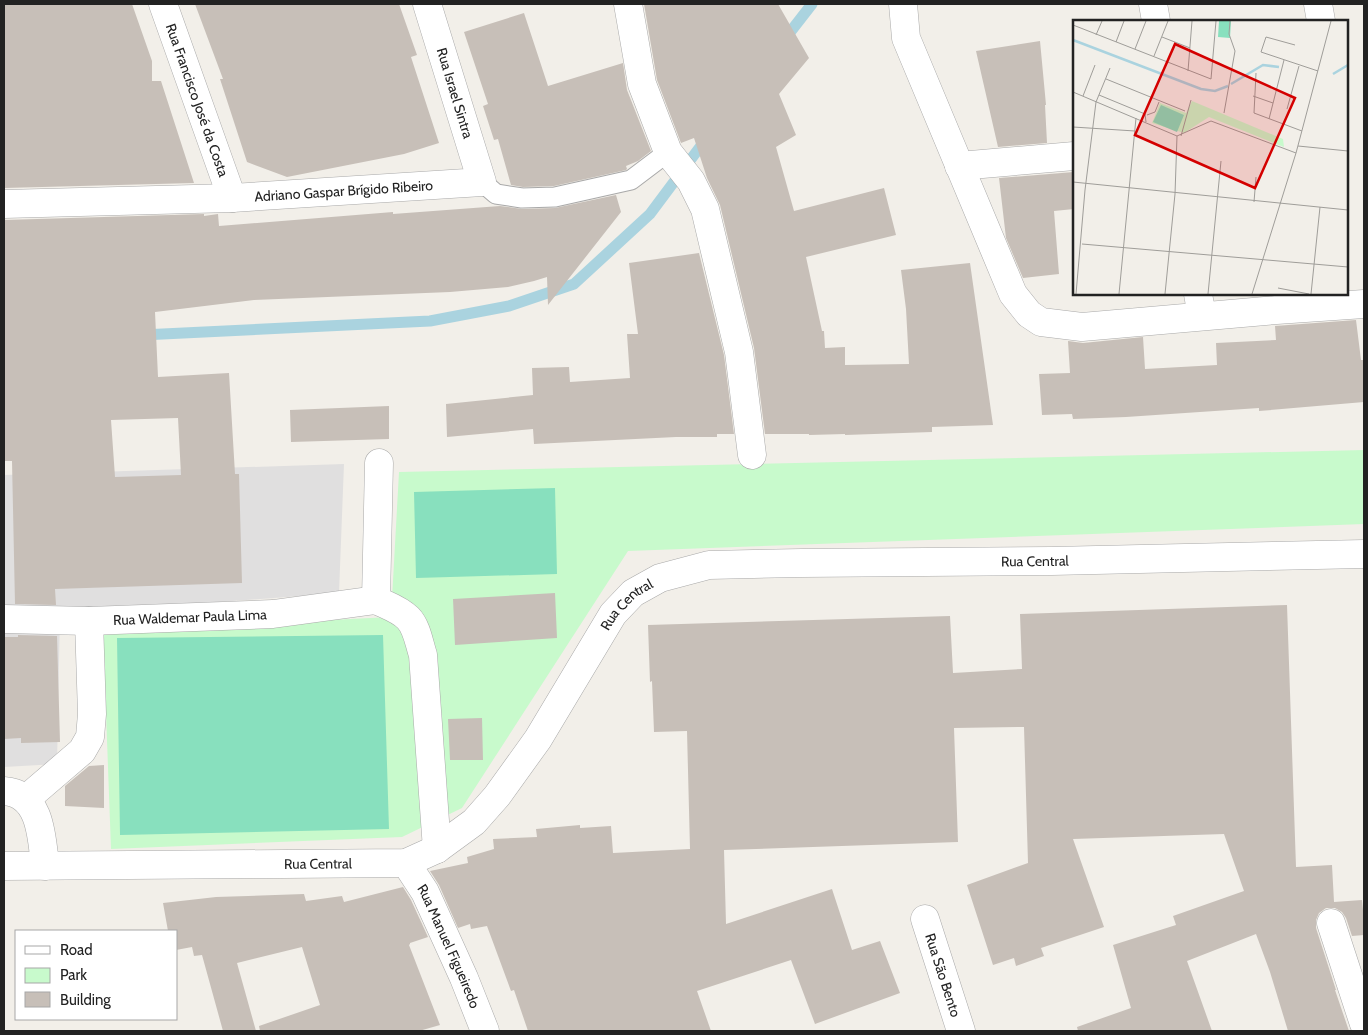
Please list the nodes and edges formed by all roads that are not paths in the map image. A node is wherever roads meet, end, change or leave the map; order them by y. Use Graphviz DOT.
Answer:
graph roads {
  1 [pos="163,4"];
  2 [pos="427,4"];
  3 [pos="628,4"];
  4 [pos="903,4"];
  5 [pos="1153,4"];
  6 [pos="1318,4"];
  7 [pos="1156,20"];
  8 [pos="1321,20"];
  9 [pos="671,156"];
  10 [pos="1073,156"];
  11 [pos="959,166"];
  12 [pos="482,182"];
  13 [pos="232,198"];
  14 [pos="4,204"];
  15 [pos="1364,304"];
  16 [pos="1200,305"];
  17 [pos="752,454"];
  18 [pos="379,463"];
  19 [pos="1364,554"];
  20 [pos="376,600"];
  21 [pos="4,619"];
  22 [pos="89,621"];
  23 [pos="15,795"];
  24 [pos="437,849"];
  25 [pos="406,863"];
  26 [pos="4,866"];
  27 [pos="45,866"];
  28 [pos="925,919"];
  29 [pos="1331,924"];
  30 [pos="1364,1024"];
  31 [pos="485,1031"];
  32 [pos="961,1031"];
  1 -- 13 [label="street, Rua Francisco José da Costa"];
  2 -- 12 [label="street, Rua Israel Sintra"];
  3 -- 9 [label="street"];
  4 -- 11 [label="street"];
  5 -- 7 [label="street"];
  6 -- 8 [label="street"];
  9 -- 12 [label="lane"];
  9 -- 17 [label="street"];
  10 -- 11 [label="street"];
  11 -- 16 [label="street"];
  12 -- 13 [label="street, Adriano Gaspar Brígido Ribeiro"];
  13 -- 14 [label="street, Adriano Gaspar Brígido Ribeiro"];
  15 -- 16 [label="street"];
  18 -- 20 [label="street"];
  19 -- 24 [label="street, Rua Central"];
  20 -- 22 [label="street, Rua Waldemar Paula Lima"];
  20 -- 24 [label="street"];
  21 -- 22 [label="street, Rua Waldemar Paula Lima"];
  22 -- 23 [label="street"];
  23 -- 27 [label="street"];
  24 -- 25 [label="street, Rua Central"];
  25 -- 27 [label="street, Rua Central"];
  25 -- 31 [label="street, Rua Manuel Figueiredo"];
  26 -- 27 [label="street, Rua Central"];
  28 -- 32 [label="street, Rua São Bento"];
  29 -- 30 [label="street"];
}
